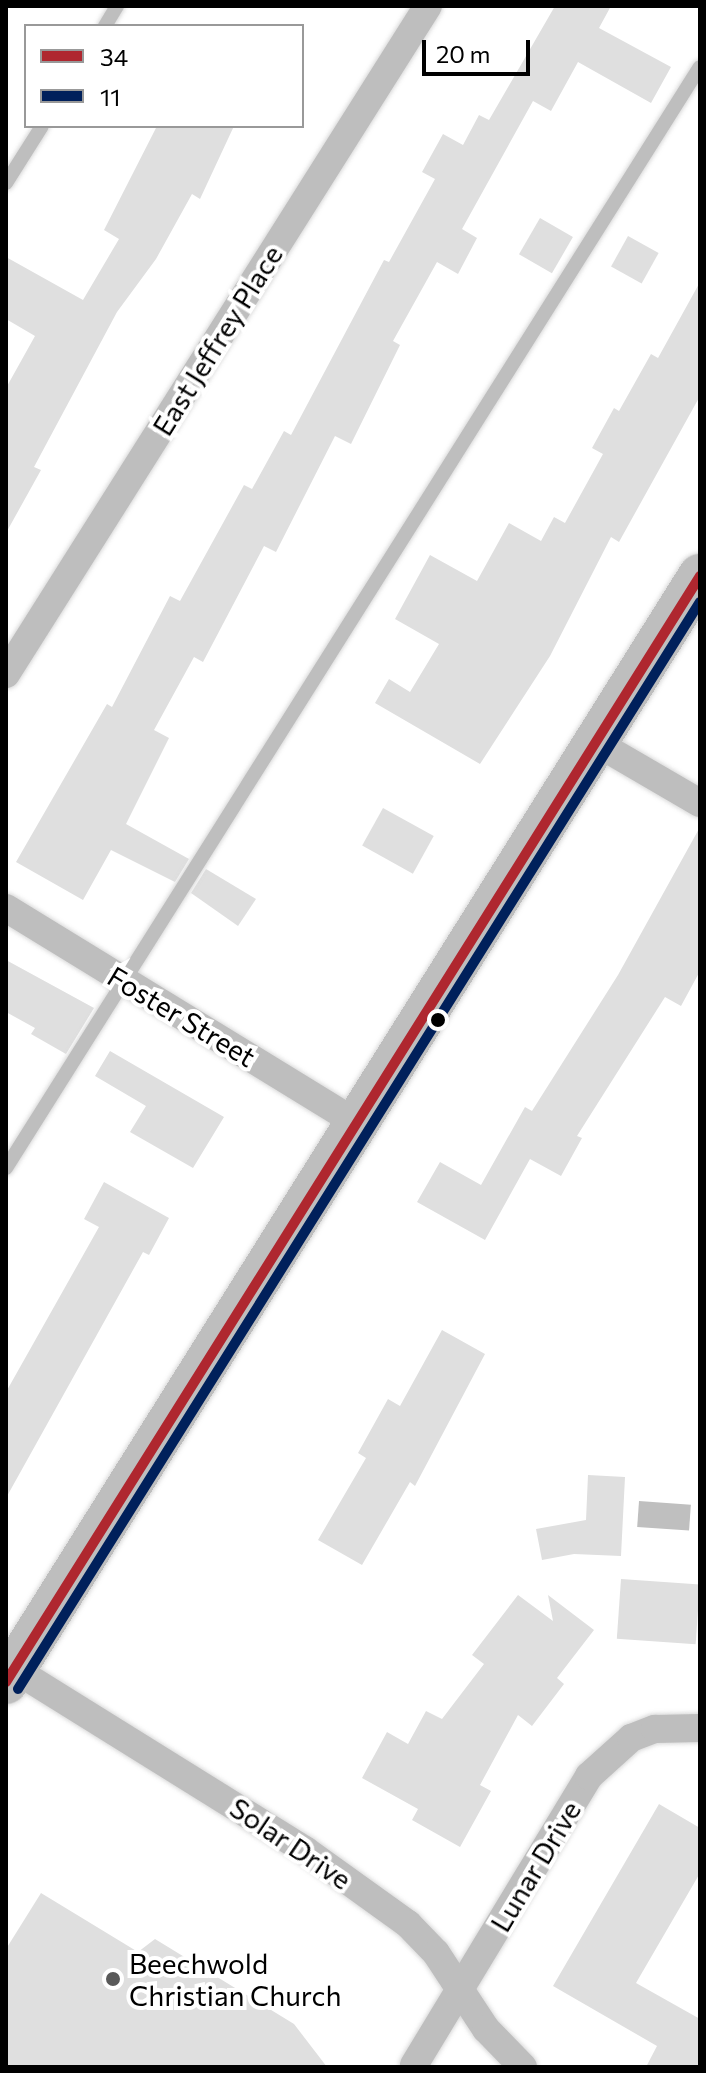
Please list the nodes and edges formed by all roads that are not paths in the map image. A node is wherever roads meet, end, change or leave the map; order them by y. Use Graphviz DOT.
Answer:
graph roads {
  1 [pos="117,6"];
  2 [pos="428,6"];
  3 [pos="106,24"];
  4 [pos="700,67"];
  5 [pos="41,128"];
  6 [pos="6,183"];
  7 [pos="700,576"];
  8 [pos="6,674"];
  9 [pos="595,742"];
  10 [pos="700,803"];
  11 [pos="6,908"];
  12 [pos="124,980"];
  13 [pos="359,1124"];
  14 [pos="6,1168"];
  15 [pos="10,1675"];
  16 [pos="700,1728"];
  17 [pos="460,1989"];
  18 [pos="414,2065"];
  19 [pos="523,2067"];
  1 -- 3 [label="lane"];
  2 -- 8 [label="street, East Jeffrey Place"];
  4 -- 12 [label="lane"];
  5 -- 6 [label="lane"];
  7 -- 9 [label="main road"];
  9 -- 10 [label="street"];
  9 -- 13 [label="main road"];
  11 -- 12 [label="street, Foster Street"];
  12 -- 13 [label="street, Foster Street"];
  12 -- 14 [label="lane"];
  13 -- 15 [label="main road"];
  15 -- 17 [label="street, Solar Drive"];
  16 -- 17 [label="street, Lunar Drive"];
  17 -- 18 [label="street, Lunar Drive"];
  17 -- 19 [label="street, Solar Drive"];
}
